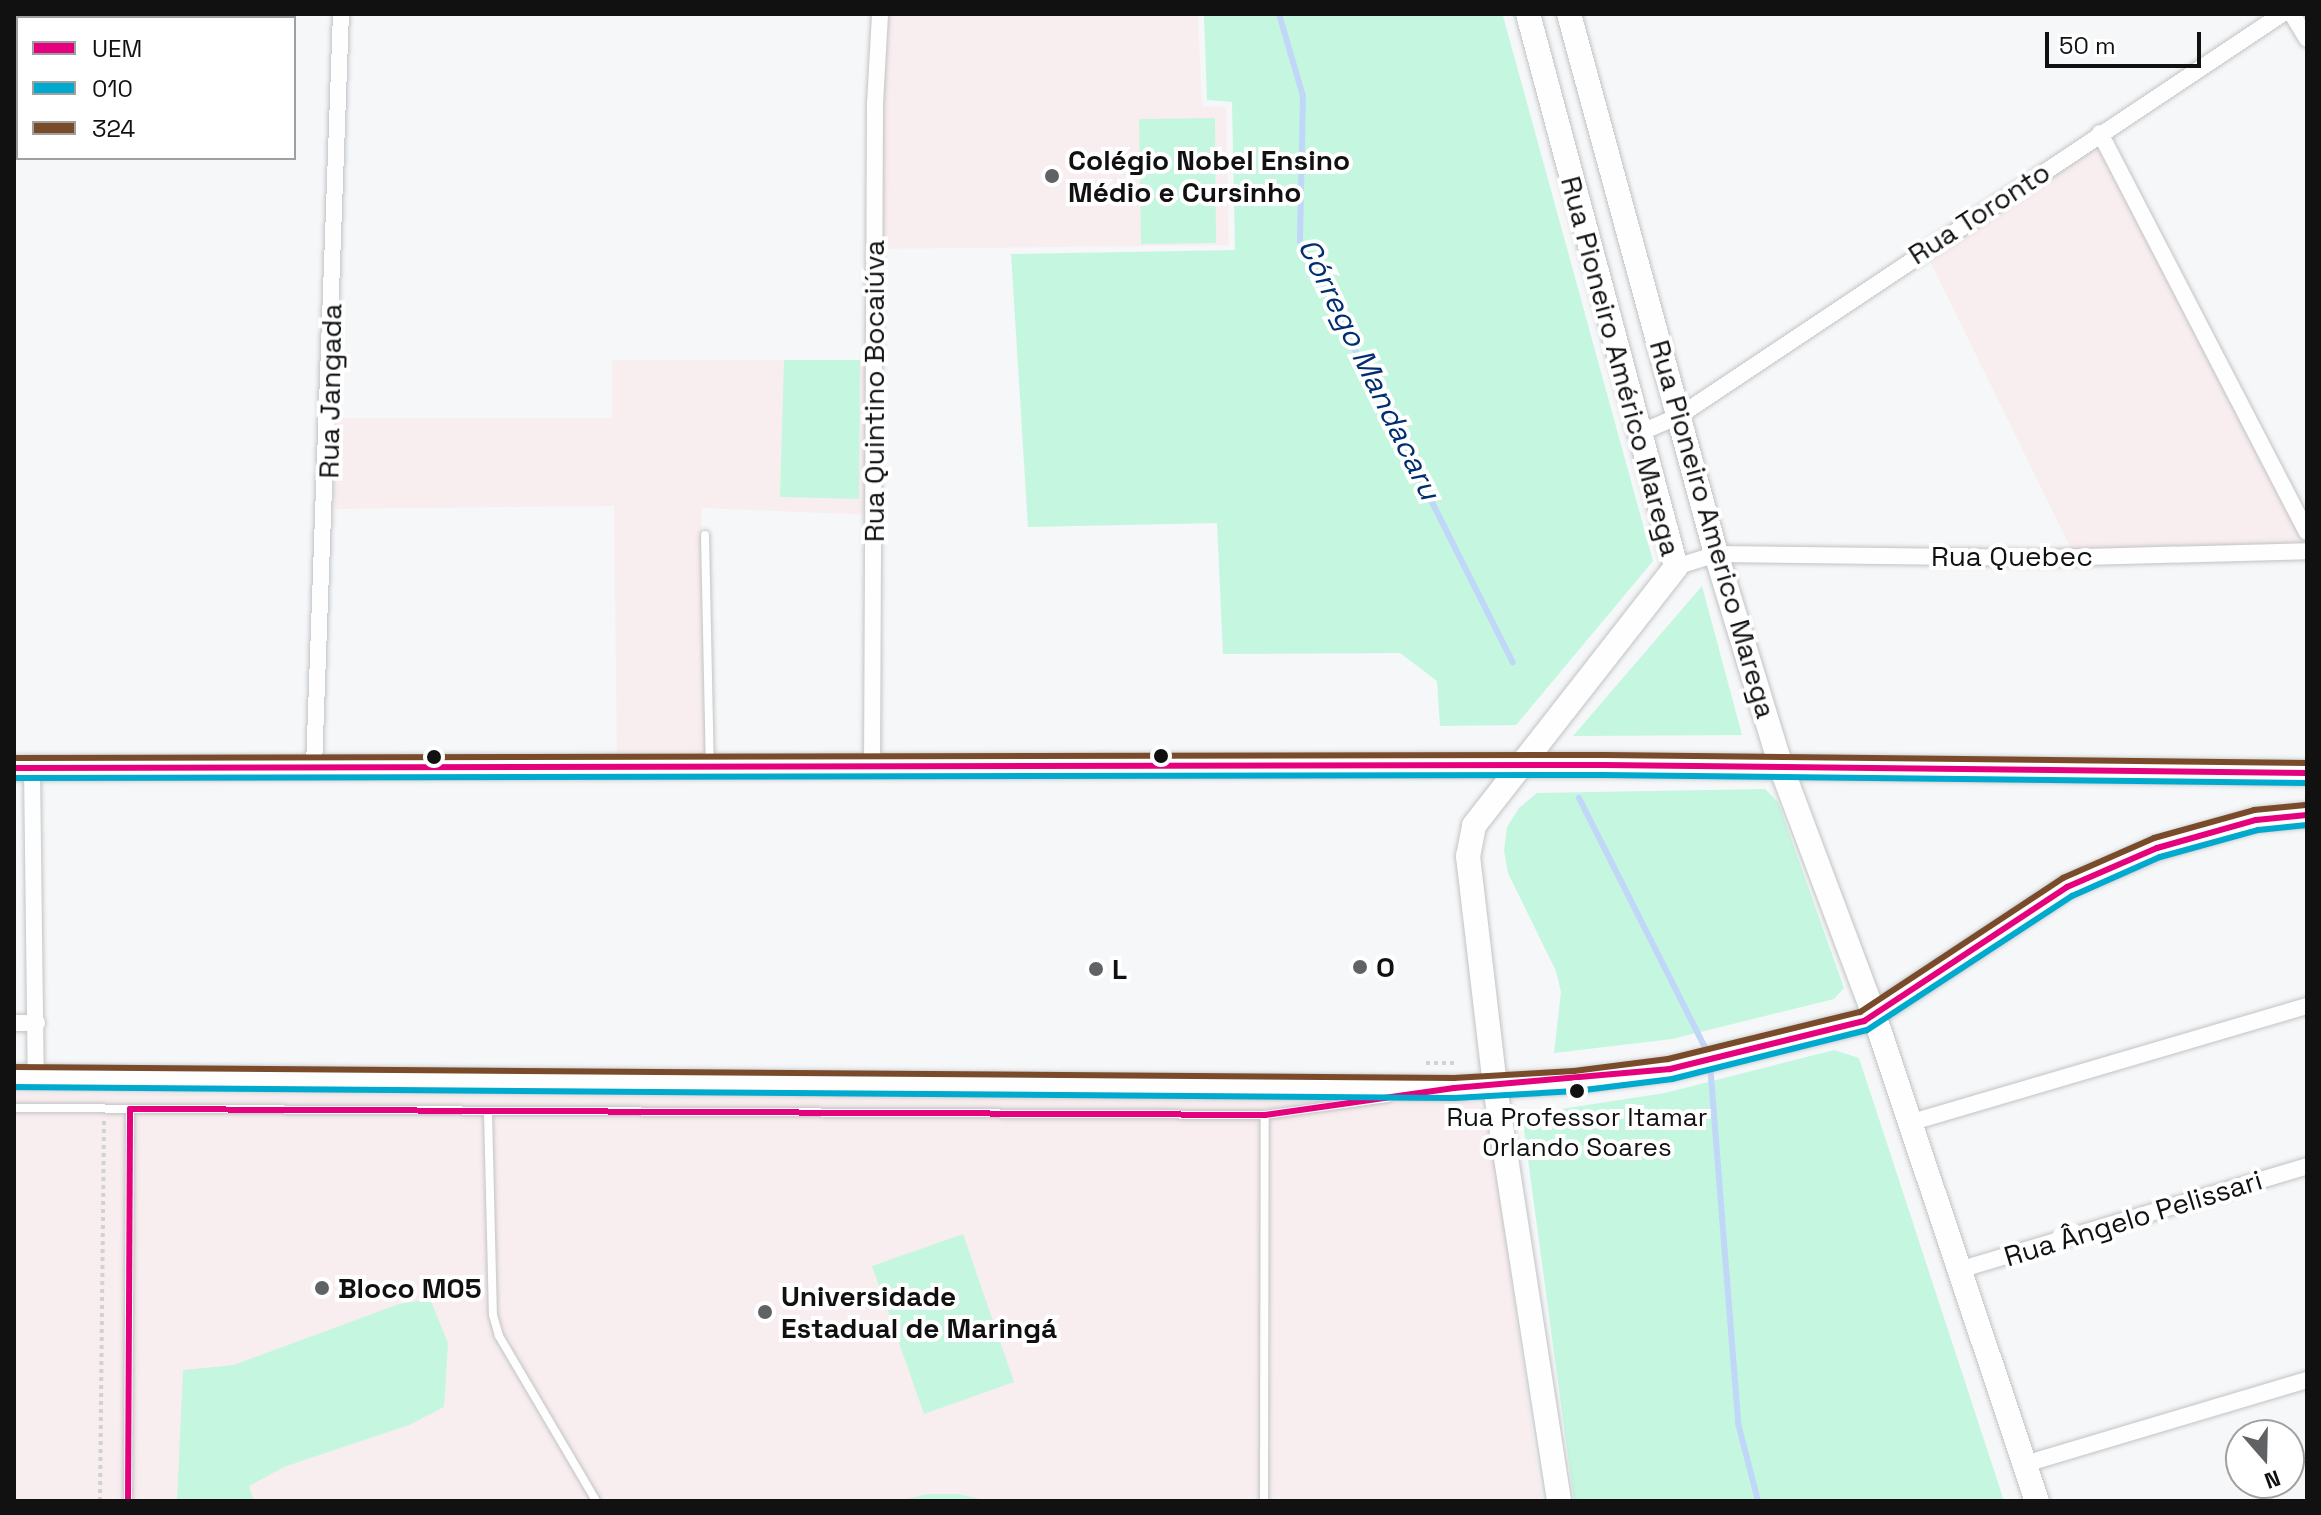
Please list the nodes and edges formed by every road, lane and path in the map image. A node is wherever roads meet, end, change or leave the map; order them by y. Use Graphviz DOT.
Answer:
graph roads {
  1 [pos="341,14"];
  2 [pos="880,14"];
  3 [pos="1528,14"];
  4 [pos="1569,14"];
  5 [pos="2282,14"];
  6 [pos="2292,14"];
  7 [pos="2307,39"];
  8 [pos="2100,133"];
  9 [pos="1646,291"];
  10 [pos="1679,416"];
  11 [pos="1642,432"];
  12 [pos="2307,532"];
  13 [pos="705,535"];
  14 [pos="2307,551"];
  15 [pos="1716,554"];
  16 [pos="1676,567"];
  17 [pos="314,767"];
  18 [pos="1523,767"];
  19 [pos="1781,767"];
  20 [pos="23,768"];
  21 [pos="710,769"];
  22 [pos="872,769"];
  23 [pos="2307,773"];
  24 [pos="2307,815"];
  25 [pos="2307,1006"];
  26 [pos="1874,1015"];
  27 [pos="14,1023"];
  28 [pos="37,1023"];
  29 [pos="25,1077"];
  30 [pos="1495,1087"];
  31 [pos="1454,1088"];
  32 [pos="14,1108"];
  33 [pos="104,1108"];
  34 [pos="130,1109"];
  35 [pos="488,1113"];
  36 [pos="1265,1115"];
  37 [pos="1909,1123"];
  38 [pos="2307,1166"];
  39 [pos="1959,1270"];
  40 [pos="2307,1380"];
  41 [pos="2025,1464"];
  42 [pos="100,1501"];
  43 [pos="128,1501"];
  44 [pos="596,1501"];
  45 [pos="1264,1501"];
  46 [pos="1559,1501"];
  47 [pos="2037,1501"];
  1 -- 17 [label="street, Rua Jangada"];
  2 -- 22 [label="street, Rua Quintino Bocaiúva"];
  3 -- 11 [label="main road, Rua Pioneiro Américo Marega"];
  4 -- 9 [label="main road, Rua Pioneiro Américo Marega"];
  5 -- 8 [label="street, Rua Toronto"];
  6 -- 7 [label="street"];
  8 -- 10 [label="street, Rua Toronto"];
  8 -- 12 [label="street"];
  9 -- 10 [label="main road, Rua Pioneiro Americo Marega"];
  10 -- 11 [label="street, Rua Toronto"];
  10 -- 15 [label="main road, Rua Pioneiro Americo Marega"];
  11 -- 16 [label="main road, Rua Pioneiro Américo Marega"];
  13 -- 21 [label="lane"];
  14 -- 15 [label="street, Rua Quebec"];
  15 -- 16 [label="street, Rua Quebec"];
  15 -- 19 [label="main road, Rua Pioneiro Americo Marega"];
  16 -- 18 [label="main road, Rua Pioneiro Américo Marega"];
  17 -- 20 [label="main road"];
  17 -- 21 [label="main road"];
  18 -- 19 [label="main road"];
  18 -- 22 [label="main road"];
  18 -- 30 [label="main road, Rua Pioneiro Américo Marega"];
  19 -- 23 [label="main road"];
  19 -- 26 [label="main road, Rua Pioneiro Americo Marega"];
  20 -- 28 [label="street"];
  21 -- 22 [label="main road"];
  24 -- 26 [label="main road"];
  25 -- 37 [label="street"];
  26 -- 30 [label="main road"];
  26 -- 37 [label="main road, Rua Pioneiro Americo Marega"];
  27 -- 28 [label="street"];
  28 -- 29 [label="street"];
  29 -- 31 [label="main road"];
  30 -- 31 [label="main road"];
  30 -- 46 [label="main road, Rua Pioneiro Américo Marega"];
  31 -- 36 [label="lane"];
  32 -- 33 [label="lane"];
  33 -- 34 [label="lane"];
  33 -- 42 [label="path"];
  34 -- 35 [label="lane"];
  34 -- 43 [label="lane"];
  35 -- 36 [label="lane"];
  35 -- 44 [label="lane"];
  36 -- 45 [label="lane"];
  37 -- 39 [label="main road, Rua Pioneiro Americo Marega"];
  38 -- 39 [label="street, Rua Ângelo Pelissari"];
  39 -- 41 [label="main road, Rua Pioneiro Americo Marega"];
  40 -- 41 [label="street"];
  41 -- 47 [label="main road, Rua Pioneiro Americo Marega"];
}
